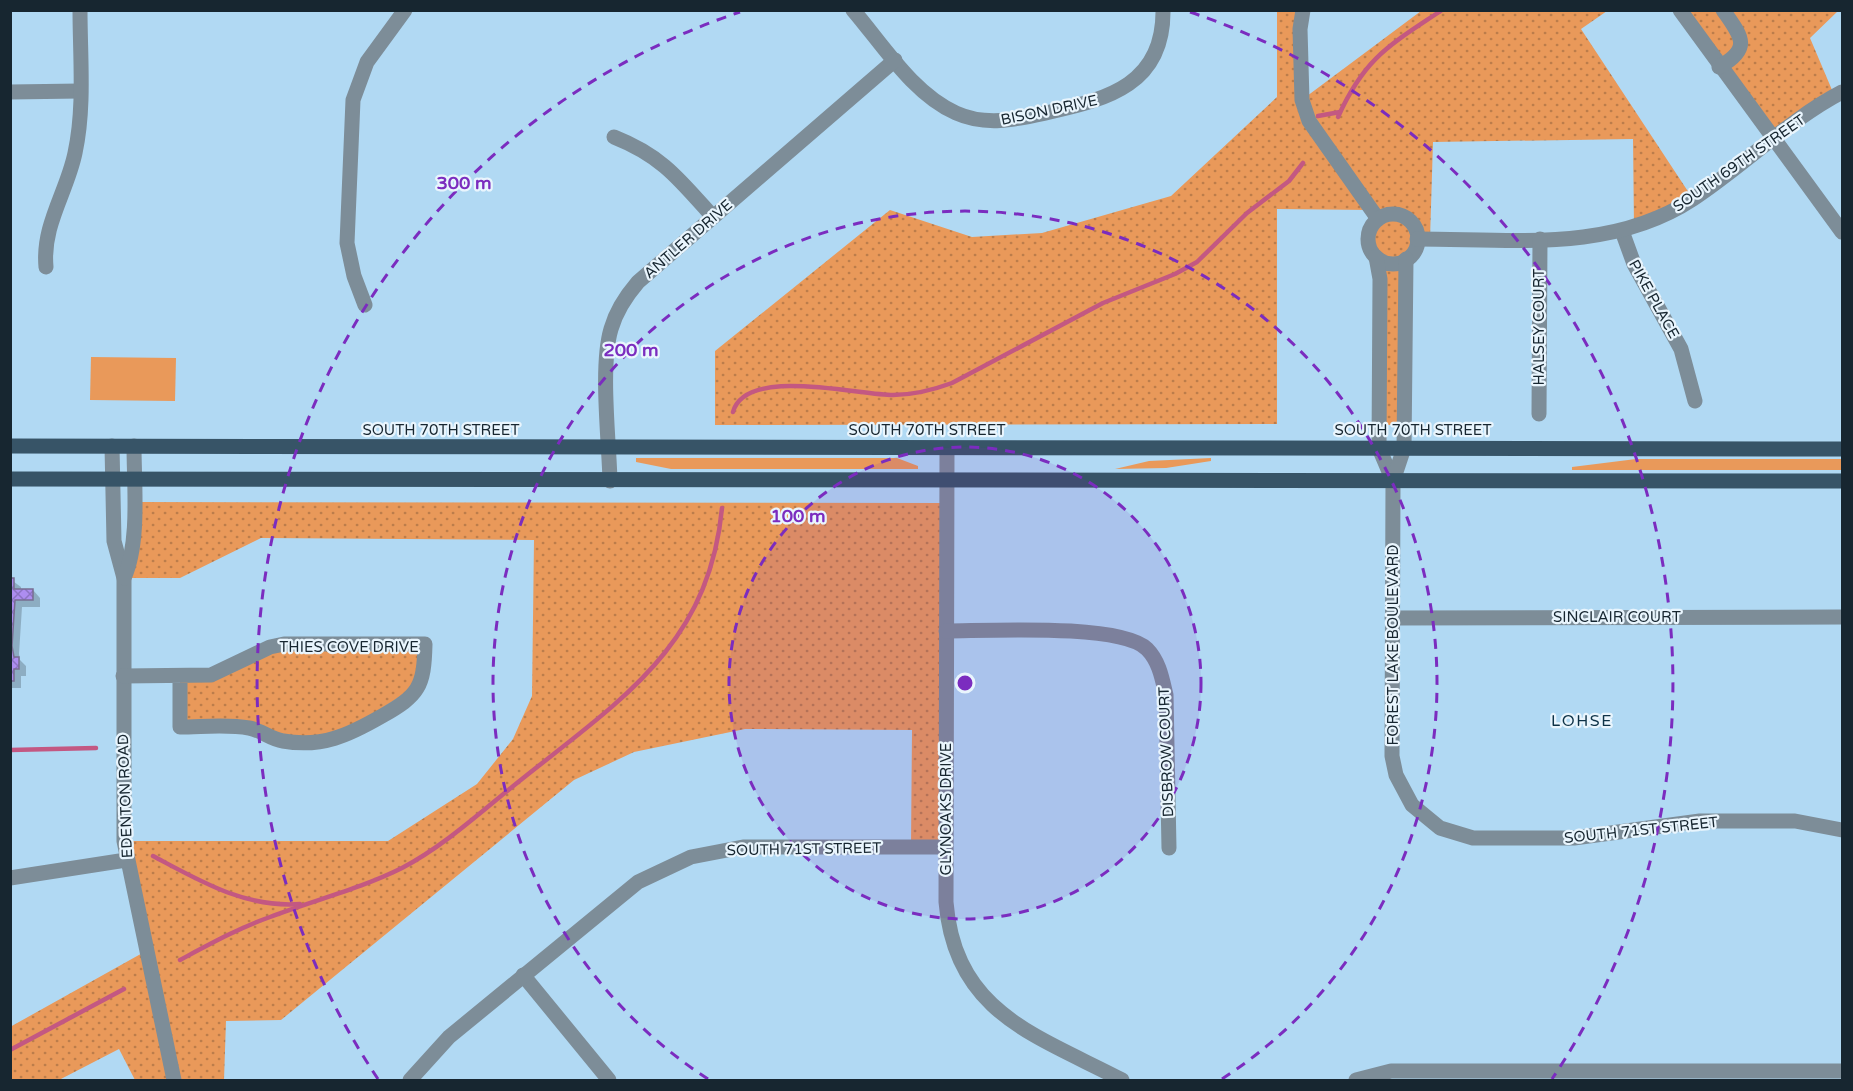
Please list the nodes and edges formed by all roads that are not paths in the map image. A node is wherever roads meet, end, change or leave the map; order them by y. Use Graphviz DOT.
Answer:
graph roads {
  1 [pos="80,10"];
  2 [pos="405,10"];
  3 [pos="853,10"];
  4 [pos="1163,10"];
  5 [pos="1303,10"];
  6 [pos="1680,10"];
  7 [pos="1723,10"];
  8 [pos="896,60"];
  9 [pos="1719,67"];
  10 [pos="80,91"];
  11 [pos="10,92"];
  12 [pos="1842,92"];
  13 [pos="614,137"];
  14 [pos="1773,141"];
  15 [pos="713,217"];
  16 [pos="1378,219"];
  17 [pos="1622,231"];
  18 [pos="1842,232"];
  19 [pos="1417,238"];
  20 [pos="1540,239"];
  21 [pos="1377,258"];
  22 [pos="1406,260"];
  23 [pos="46,267"];
  24 [pos="365,305"];
  25 [pos="1695,401"];
  26 [pos="1539,414"];
  27 [pos="10,446"];
  28 [pos="112,446"];
  29 [pos="134,446"];
  30 [pos="609,448"];
  31 [pos="947,448"];
  32 [pos="1379,448"];
  33 [pos="1404,448"];
  34 [pos="1842,449"];
  35 [pos="10,479"];
  36 [pos="112,479"];
  37 [pos="134,479"];
  38 [pos="610,481"];
  39 [pos="947,481"];
  40 [pos="1393,481"];
  41 [pos="1842,481"];
  42 [pos="124,578"];
  43 [pos="1842,617"];
  44 [pos="1392,618"];
  45 [pos="946,631"];
  46 [pos="123,676"];
  47 [pos="180,677"];
  48 [pos="1412,805"];
  49 [pos="1842,830"];
  50 [pos="945,847"];
  51 [pos="1169,848"];
  52 [pos="126,860"];
  53 [pos="10,878"];
  54 [pos="523,975"];
  55 [pos="1842,1071"];
  56 [pos="174,1080"];
  57 [pos="410,1080"];
  58 [pos="609,1080"];
  59 [pos="1122,1080"];
  60 [pos="1356,1080"];
  1 -- 10 [label="street"];
  2 -- 24 [label="street"];
  3 -- 8 [label="street, BISON DRIVE"];
  4 -- 8 [label="street, BISON DRIVE"];
  5 -- 16 [label="street"];
  6 -- 9 [label="street"];
  7 -- 9 [label="street"];
  8 -- 15 [label="street, ANTLER DRIVE"];
  9 -- 14 [label="street"];
  10 -- 11 [label="street"];
  10 -- 23 [label="street"];
  12 -- 14 [label="street, SOUTH 69TH STREET"];
  13 -- 15 [label="street"];
  14 -- 17 [label="street, SOUTH 69TH STREET"];
  14 -- 18 [label="street"];
  15 -- 30 [label="street, ANTLER DRIVE"];
  16 -- 19 [label="street"];
  16 -- 21 [label="street"];
  17 -- 20 [label="street, SOUTH 69TH STREET"];
  17 -- 25 [label="street, PIKE PLACE"];
  19 -- 20 [label="street, SOUTH 69TH STREET"];
  19 -- 22 [label="street"];
  20 -- 26 [label="street, HALSEY COURT"];
  21 -- 22 [label="street"];
  21 -- 32 [label="street, FOREST LAKE BOULEVARD"];
  22 -- 33 [label="street, FOREST LAKE BOULEVARD"];
  27 -- 28 [label="main road, SOUTH 70TH STREET"];
  28 -- 29 [label="main road, SOUTH 70TH STREET"];
  28 -- 36 [label="street, EDENTON ROAD"];
  29 -- 30 [label="main road, SOUTH 70TH STREET"];
  29 -- 37 [label="street, EDENTON ROAD"];
  30 -- 31 [label="main road, SOUTH 70TH STREET"];
  30 -- 38 [label="street, ANTLER DRIVE"];
  31 -- 32 [label="main road, SOUTH 70TH STREET"];
  31 -- 39 [label="street, GLYNOAKS DRIVE"];
  32 -- 33 [label="main road, SOUTH 70TH STREET"];
  32 -- 40 [label="street, FOREST LAKE BOULEVARD"];
  33 -- 34 [label="main road, SOUTH 70TH STREET"];
  33 -- 40 [label="street, FOREST LAKE BOULEVARD"];
  35 -- 36 [label="main road"];
  36 -- 37 [label="main road"];
  36 -- 42 [label="street, EDENTON ROAD"];
  37 -- 38 [label="main road"];
  37 -- 42 [label="street, EDENTON ROAD"];
  38 -- 39 [label="main road"];
  39 -- 40 [label="main road"];
  39 -- 45 [label="street, GLYNOAKS DRIVE"];
  40 -- 41 [label="main road"];
  40 -- 44 [label="street, FOREST LAKE BOULEVARD"];
  42 -- 46 [label="street, EDENTON ROAD"];
  43 -- 44 [label="street, SINCLAIR COURT"];
  44 -- 48 [label="street, FOREST LAKE BOULEVARD"];
  45 -- 50 [label="street, GLYNOAKS DRIVE"];
  45 -- 51 [label="street, DISBROW COURT"];
  46 -- 47 [label="street, THIES COVE DRIVE"];
  46 -- 52 [label="street, EDENTON ROAD"];
  47 -- 47 [label="street, THIES COVE DRIVE"];
  48 -- 49 [label="street, SOUTH 71ST STREET"];
  50 -- 54 [label="street, SOUTH 71ST STREET"];
  50 -- 59 [label="street, GLYNOAKS DRIVE"];
  52 -- 53 [label="street"];
  52 -- 56 [label="street, EDENTON ROAD"];
  54 -- 57 [label="street, SOUTH 71ST STREET"];
  54 -- 58 [label="street"];
  55 -- 60 [label="street"];
}
